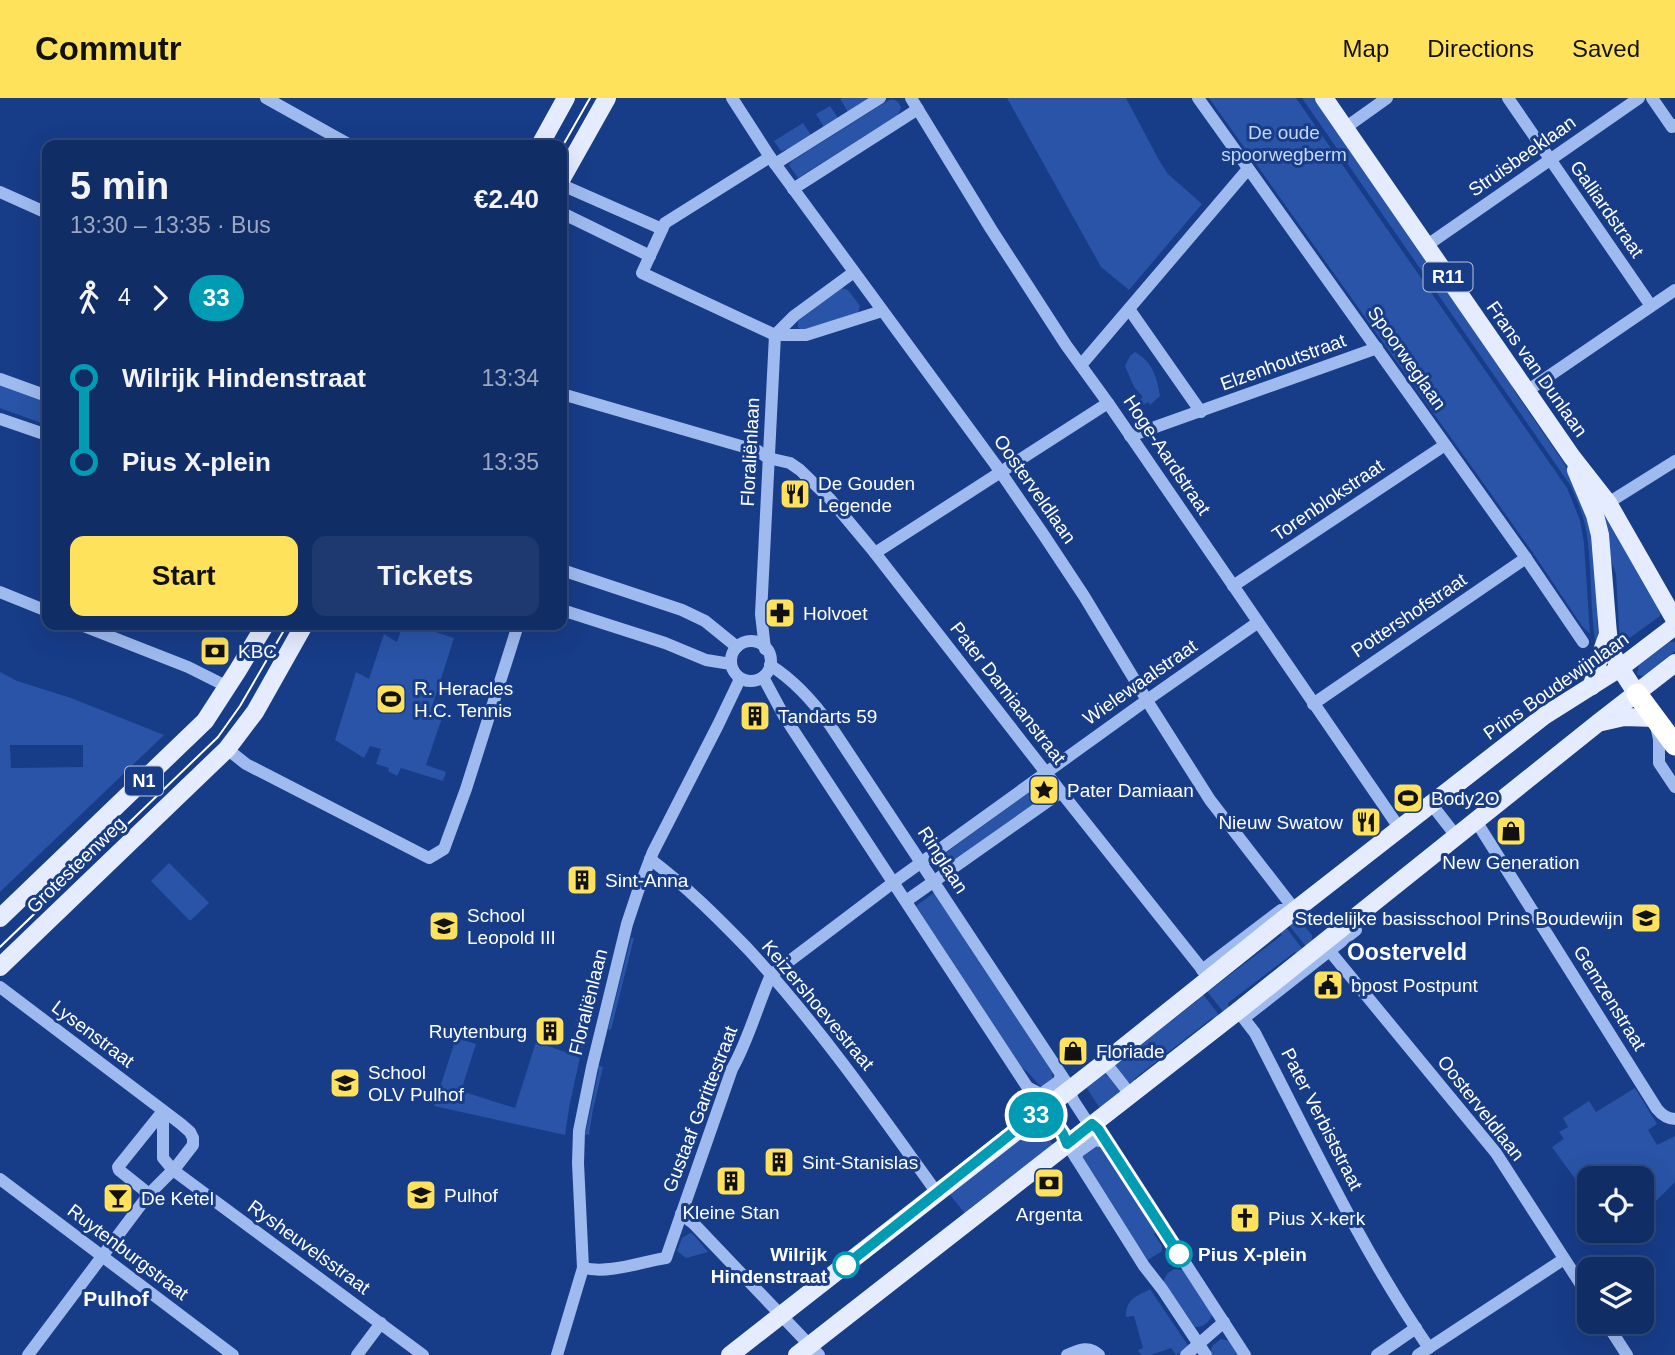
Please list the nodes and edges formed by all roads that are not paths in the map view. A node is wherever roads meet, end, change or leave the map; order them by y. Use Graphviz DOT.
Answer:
graph roads {
  1 [pos="266,98"];
  2 [pos="566,98"];
  3 [pos="607,98"];
  4 [pos="732,98"];
  5 [pos="880,98"];
  6 [pos="1198,98"];
  7 [pos="1324,98"];
  8 [pos="1387,98"];
  9 [pos="1508,98"];
  10 [pos="1639,98"];
  11 [pos="1652,98"];
  12 [pos="914,104"];
  13 [pos="1675,125"];
  14 [pos="1345,128"];
  15 [pos="337,140"];
  16 [pos="543,140"];
  17 [pos="1550,160"];
  18 [pos="772,161"];
  19 [pos="567,169"];
  20 [pos="1248,169"];
  21 [pos="567,187"];
  22 [pos="793,189"];
  23 [pos="0,192"];
  24 [pos="42,211"];
  25 [pos="567,215"];
  26 [pos="662,229"];
  27 [pos="1426,246"];
  28 [pos="650,256"];
  29 [pos="854,271"];
  30 [pos="1675,290"];
  31 [pos="1651,306"];
  32 [pos="1129,309"];
  33 [pos="882,311"];
  34 [pos="775,335"];
  35 [pos="1377,348"];
  36 [pos="1081,365"];
  37 [pos="0,379"];
  38 [pos="1527,391"];
  39 [pos="42,394"];
  40 [pos="567,395"];
  41 [pos="1108,403"];
  42 [pos="1201,412"];
  43 [pos="0,419"];
  44 [pos="42,433"];
  45 [pos="1130,436"];
  46 [pos="1445,445"];
  47 [pos="1572,457"];
  48 [pos="768,458"];
  49 [pos="1675,461"];
  50 [pos="1001,473"];
  51 [pos="1608,503"];
  52 [pos="875,553"];
  53 [pos="1526,558"];
  54 [pos="567,572"];
  55 [pos="1233,586"];
  56 [pos="0,592"];
  57 [pos="1668,598"];
  58 [pos="42,609"];
  59 [pos="567,612"];
  60 [pos="761,614"];
  61 [pos="1675,620"];
  62 [pos="1257,622"];
  63 [pos="1675,626"];
  64 [pos="94,630"];
  65 [pos="262,630"];
  66 [pos="301,630"];
  67 [pos="516,630"];
  68 [pos="1608,634"];
  69 [pos="1583,642"];
  70 [pos="742,644"];
  71 [pos="765,649"];
  72 [pos="1675,663"];
  73 [pos="731,664"];
  74 [pos="770,665"];
  75 [pos="1620,668"];
  76 [pos="763,677"];
  77 [pos="740,679"];
  78 [pos="1592,686"];
  79 [pos="228,687"];
  80 [pos="1637,694"];
  81 [pos="1147,700"];
  82 [pos="1313,704"];
  83 [pos="1655,718"];
  84 [pos="1598,723"];
  85 [pos="1675,745"];
  86 [pos="227,749"];
  87 [pos="1046,773"];
  88 [pos="1675,787"];
  89 [pos="1061,792"];
  90 [pos="1432,805"];
  91 [pos="1476,821"];
  92 [pos="1400,829"];
  93 [pos="1457,837"];
  94 [pos="650,859"];
  95 [pos="921,863"];
  96 [pos="934,882"];
  97 [pos="894,883"];
  98 [pos="906,901"];
  99 [pos="1295,910"];
  100 [pos="0,918"];
  101 [pos="1356,930"];
  102 [pos="1326,947"];
  103 [pos="0,967"];
  104 [pos="1205,974"];
  105 [pos="771,975"];
  106 [pos="0,987"];
  107 [pos="1241,1014"];
  108 [pos="1105,1062"];
  109 [pos="1065,1082"];
  110 [pos="1028,1088"];
  111 [pos="1130,1094"];
  112 [pos="1045,1107"];
  113 [pos="163,1111"];
  114 [pos="1673,1119"];
  115 [pos="1092,1124"];
  116 [pos="1106,1142"];
  117 [pos="1072,1151"];
  118 [pos="173,1170"];
  119 [pos="0,1179"];
  120 [pos="937,1193"];
  121 [pos="149,1194"];
  122 [pos="681,1214"];
  123 [pos="102,1256"];
  124 [pos="1564,1259"];
  125 [pos="583,1268"];
  126 [pos="1577,1279"];
  127 [pos="780,1316"];
  128 [pos="1224,1322"];
  129 [pos="381,1323"];
  130 [pos="1416,1328"];
  131 [pos="1613,1334"];
  132 [pos="1199,1343"];
  133 [pos="1424,1351"];
  134 [pos="808,1352"];
  135 [pos="28,1355"];
  136 [pos="233,1355"];
  137 [pos="357,1355"];
  138 [pos="423,1355"];
  139 [pos="556,1355"];
  140 [pos="730,1355"];
  141 [pos="1067,1355"];
  142 [pos="1100,1355"];
  143 [pos="1186,1355"];
  144 [pos="1206,1355"];
  145 [pos="1245,1355"];
  146 [pos="1378,1355"];
  147 [pos="1627,1355"];
  1 -- 15 [label="street"];
  2 -- 16 [label="main road"];
  3 -- 19 [label="main road"];
  4 -- 18 [label="street, Oosterveldlaan"];
  5 -- 18 [label="street"];
  6 -- 20 [label="street, Spoorweglaan"];
  7 -- 14 [label="main road, Frans van Dunlaan / R11"];
  8 -- 14 [label="street"];
  9 -- 17 [label="street, Galliardstraat"];
  10 -- 17 [label="street, Struisbeeklaan"];
  11 -- 13 [label="street"];
  12 -- 22 [label="street"];
  12 -- 36 [label="street, Hoge-Aardstraat"];
  14 -- 27 [label="main road, Frans van Dunlaan / R11"];
  17 -- 27 [label="street, Struisbeeklaan"];
  17 -- 31 [label="street, Galliardstraat"];
  18 -- 22 [label="street, Oosterveldlaan"];
  18 -- 26 [label="street"];
  20 -- 32 [label="street"];
  20 -- 35 [label="street, Spoorweglaan"];
  21 -- 26 [label="street"];
  22 -- 29 [label="street, Oosterveldlaan"];
  23 -- 24 [label="street"];
  25 -- 28 [label="street"];
  26 -- 28 [label="street"];
  27 -- 38 [label="main road, Frans van Dunlaan / R11"];
  28 -- 34 [label="street"];
  29 -- 33 [label="street, Oosterveldlaan"];
  29 -- 34 [label="street"];
  30 -- 31 [label="street"];
  31 -- 38 [label="street"];
  32 -- 36 [label="street"];
  32 -- 42 [label="street"];
  33 -- 34 [label="street"];
  33 -- 50 [label="street, Oosterveldlaan"];
  34 -- 48 [label="street, Floraliënlaan"];
  35 -- 42 [label="street, Elzenhoutstraat"];
  35 -- 46 [label="street, Spoorweglaan"];
  36 -- 41 [label="street, Hoge-Aardstraat"];
  37 -- 39 [label="street"];
  38 -- 47 [label="main road, Frans van Dunlaan / R11"];
  40 -- 48 [label="street, Pater Damiaanstraat"];
  41 -- 45 [label="street, Hoge-Aardstraat"];
  41 -- 50 [label="street"];
  42 -- 45 [label="street, Elzenhoutstraat"];
  43 -- 44 [label="street"];
  45 -- 55 [label="street, Hoge-Aardstraat"];
  46 -- 53 [label="street, Spoorweglaan"];
  46 -- 55 [label="street, Torenblokstraat"];
  47 -- 51 [label="main road, Frans van Dunlaan / R11"];
  47 -- 68 [label="main road, Frans van Dunlaan / R11"];
  48 -- 52 [label="street, Pater Damiaanstraat"];
  48 -- 60 [label="street, Floraliënlaan"];
  49 -- 51 [label="street"];
  50 -- 52 [label="street"];
  50 -- 81 [label="street, Oosterveldlaan"];
  51 -- 57 [label="main road, Frans van Dunlaan / R11"];
  52 -- 87 [label="street, Pater Damiaanstraat"];
  53 -- 69 [label="street, Spoorweglaan"];
  53 -- 82 [label="street, Pottershofstraat"];
  54 -- 70 [label="street"];
  55 -- 62 [label="street, Hoge-Aardstraat"];
  56 -- 58 [label="street"];
  57 -- 61 [label="main road, Frans van Dunlaan / R11"];
  59 -- 73 [label="street"];
  60 -- 70 [label="street, Floraliënlaan"];
  60 -- 71 [label="street, Floraliënlaan"];
  62 -- 81 [label="street, Wielewaalstraat"];
  62 -- 82 [label="street, Hoge-Aardstraat"];
  63 -- 75 [label="main road, Prins Boudewijnlaan"];
  64 -- 79 [label="street"];
  65 -- 79 [label="main road, Grotesteenweg / N1"];
  66 -- 86 [label="main road, Grotesteenweg / N1"];
  67 -- 86 [label="street"];
  68 -- 75 [label="main road, Frans van Dunlaan / R11"];
  68 -- 78 [label="main road"];
  70 -- 71 [label="street"];
  70 -- 73 [label="street"];
  71 -- 74 [label="street"];
  72 -- 80 [label="main road"];
  73 -- 77 [label="street"];
  74 -- 76 [label="street"];
  74 -- 95 [label="street, Ringlaan"];
  75 -- 78 [label="main road, Prins Boudewijnlaan"];
  75 -- 80 [label="main road, Frans van Dunlaan / R11"];
  76 -- 77 [label="street"];
  76 -- 97 [label="street"];
  77 -- 94 [label="street, Floraliënlaan"];
  78 -- 90 [label="main road, Prins Boudewijnlaan"];
  79 -- 100 [label="main road, Grotesteenweg / N1"];
  80 -- 83 [label="highway, R11"];
  80 -- 84 [label="main road"];
  81 -- 87 [label="street, Wielewaalstraat"];
  81 -- 99 [label="street, Oosterveldlaan"];
  82 -- 92 [label="street, Hoge-Aardstraat"];
  83 -- 84 [label="main road"];
  83 -- 85 [label="highway, R11"];
  83 -- 88 [label="street"];
  84 -- 91 [label="main road"];
  86 -- 103 [label="main road, Grotesteenweg / N1"];
  87 -- 89 [label="street, Pater Damiaanstraat"];
  87 -- 95 [label="street, Wielewaalstraat"];
  89 -- 96 [label="street"];
  89 -- 104 [label="street, Pater Damiaanstraat"];
  90 -- 92 [label="main road, Prins Boudewijnlaan"];
  90 -- 93 [label="street"];
  91 -- 93 [label="main road"];
  91 -- 114 [label="street, Gemzenstraat"];
  92 -- 99 [label="main road, Prins Boudewijnlaan"];
  93 -- 102 [label="main road"];
  94 -- 105 [label="street, Keizershoevestraat"];
  94 -- 125 [label="street, Floraliënlaan"];
  95 -- 96 [label="street, Ringlaan"];
  95 -- 97 [label="street, Wielewaalstraat"];
  96 -- 98 [label="street"];
  96 -- 109 [label="street, Ringlaan"];
  97 -- 98 [label="street"];
  97 -- 105 [label="street, Wielewaalstraat"];
  98 -- 110 [label="street"];
  99 -- 104 [label="main road, Prins Boudewijnlaan"];
  101 -- 102 [label="street"];
  102 -- 107 [label="main road"];
  102 -- 124 [label="street, Oosterveldlaan"];
  104 -- 108 [label="main road, Prins Boudewijnlaan"];
  105 -- 120 [label="street, Keizershoevestraat"];
  105 -- 122 [label="street, Gustaaf Garittestraat"];
  106 -- 113 [label="street, Lysenstraat"];
  107 -- 111 [label="main road"];
  107 -- 130 [label="street, Pater Verbiststraat"];
  108 -- 109 [label="main road, Prins Boudewijnlaan"];
  108 -- 111 [label="street"];
  109 -- 110 [label="street"];
  109 -- 112 [label="main road, Prins Boudewijnlaan"];
  109 -- 115 [label="street, Ringlaan"];
  110 -- 112 [label="street"];
  111 -- 115 [label="main road"];
  112 -- 117 [label="street"];
  112 -- 120 [label="main road, Prins Boudewijnlaan"];
  113 -- 118 [label="street"];
  113 -- 118 [label="street, Lysenstraat"];
  113 -- 121 [label="street"];
  115 -- 116 [label="street, Ringlaan"];
  115 -- 117 [label="main road"];
  116 -- 117 [label="street"];
  116 -- 128 [label="street, Ringlaan"];
  117 -- 132 [label="street"];
  117 -- 134 [label="main road"];
  118 -- 121 [label="street"];
  118 -- 129 [label="street, Rysheuvelsstraat"];
  119 -- 123 [label="street, Ruytenburgstraat"];
  120 -- 127 [label="main road, Prins Boudewijnlaan"];
  121 -- 123 [label="street"];
  122 -- 125 [label="street, Gustaaf Garittestraat"];
  122 -- 127 [label="street"];
  123 -- 135 [label="street"];
  123 -- 136 [label="street, Ruytenburgstraat"];
  124 -- 126 [label="street, Oosterveldlaan"];
  124 -- 133 [label="street"];
  125 -- 139 [label="street, Floraliënlaan"];
  127 -- 134 [label="street"];
  127 -- 140 [label="main road, Prins Boudewijnlaan"];
  128 -- 132 [label="street"];
  128 -- 145 [label="street, Ringlaan"];
  129 -- 137 [label="street"];
  129 -- 138 [label="street, Rysheuvelsstraat"];
  130 -- 133 [label="street, Pater Verbiststraat"];
  130 -- 146 [label="street"];
  131 -- 147 [label="street"];
  132 -- 143 [label="street"];
  132 -- 144 [label="street"];
  141 -- 142 [label="street"];
}
